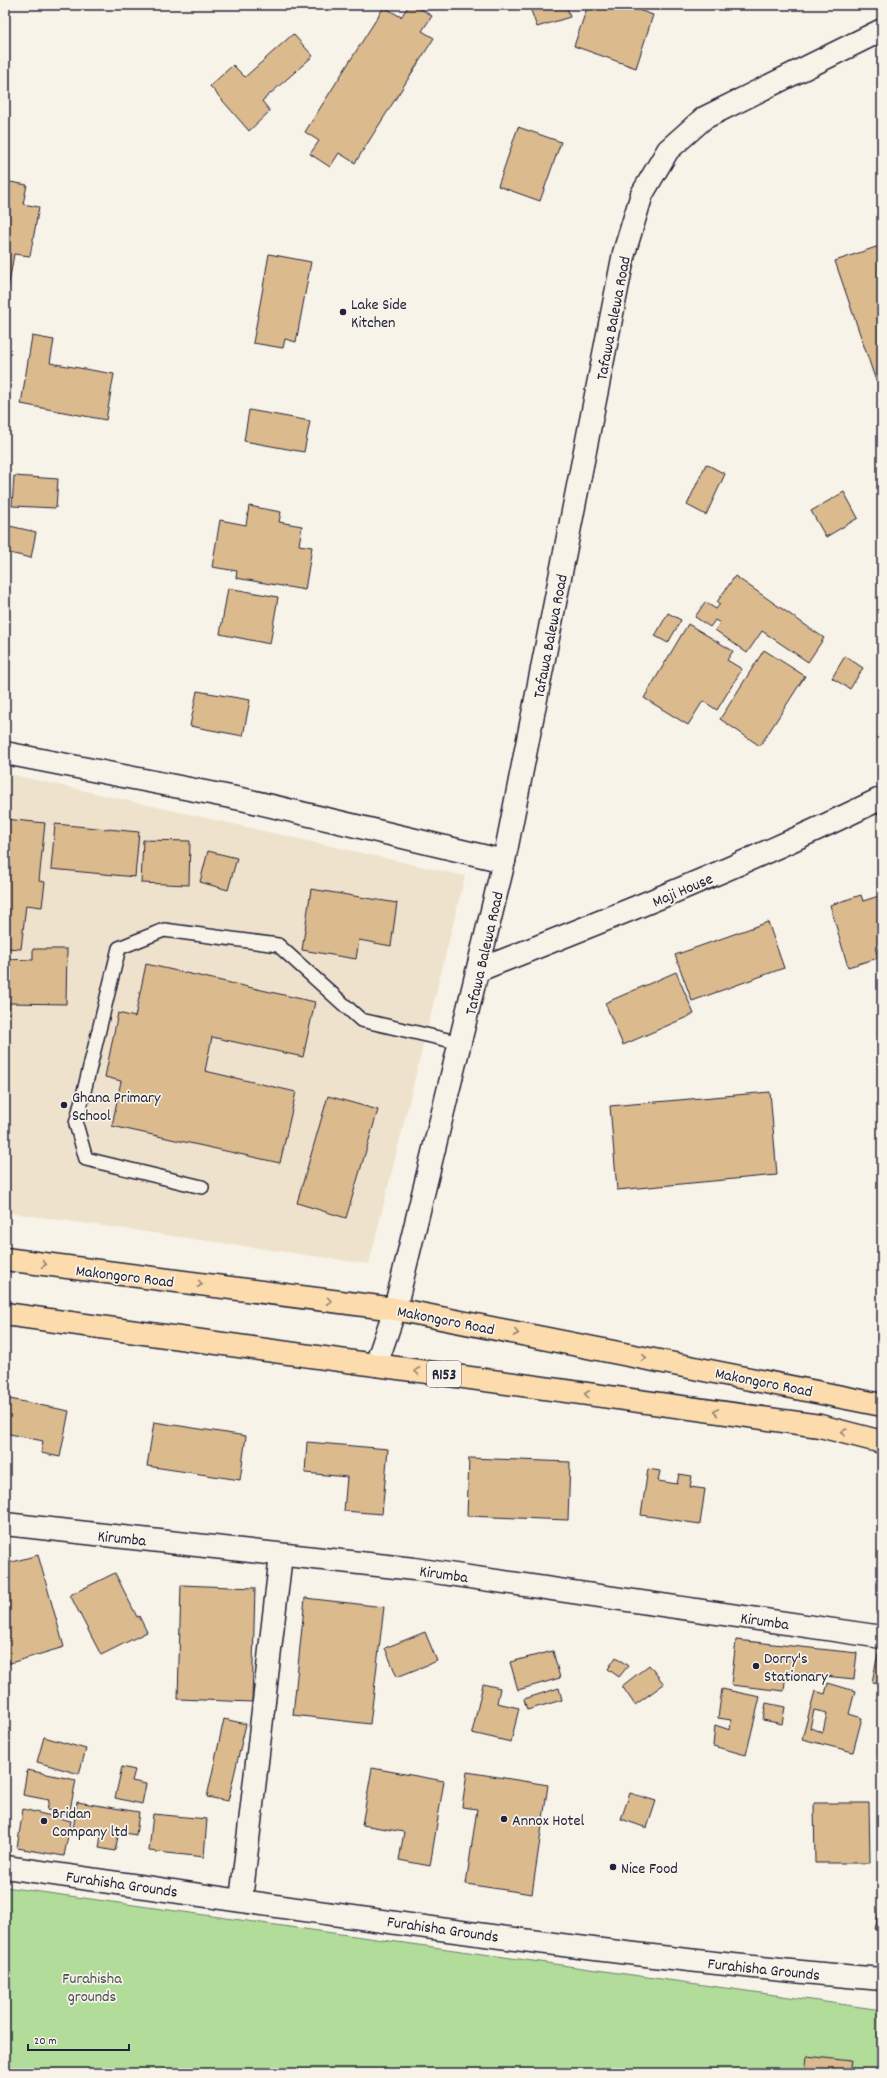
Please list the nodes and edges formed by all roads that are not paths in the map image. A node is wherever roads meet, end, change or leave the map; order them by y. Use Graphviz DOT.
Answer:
graph roads {
  1 [pos="882,30"];
  2 [pos="5,753"];
  3 [pos="882,798"];
  4 [pos="504,861"];
  5 [pos="479,970"];
  6 [pos="461,1043"];
  7 [pos="202,1187"];
  8 [pos="5,1259"];
  9 [pos="395,1310"];
  10 [pos="5,1314"];
  11 [pos="376,1365"];
  12 [pos="882,1405"];
  13 [pos="882,1442"];
  14 [pos="5,1524"];
  15 [pos="281,1555"];
  16 [pos="882,1637"];
  17 [pos="5,1867"];
  18 [pos="241,1900"];
  19 [pos="882,1979"];
  1 -- 4 [label="street, Tafawa Balewa Road"];
  2 -- 4 [label="street"];
  3 -- 5 [label="street, Maji House"];
  4 -- 5 [label="street, Tafawa Balewa Road"];
  5 -- 6 [label="street, Tafawa Balewa Road"];
  6 -- 7 [label="lane"];
  6 -- 9 [label="street, Tafawa Balewa Road"];
  8 -- 9 [label="main road, Makongoro Road, one-way"];
  9 -- 11 [label="street, Tafawa Balewa Road"];
  9 -- 12 [label="main road, Makongoro Road, one-way"];
  10 -- 11 [label="main road, R153"];
  13 -- 11 [label="main road, R153, one-way"];
  14 -- 15 [label="street, Kirumba"];
  15 -- 16 [label="street, Kirumba"];
  15 -- 18 [label="street"];
  17 -- 18 [label="street, Furahisha Grounds"];
  18 -- 19 [label="street, Furahisha Grounds"];
}
